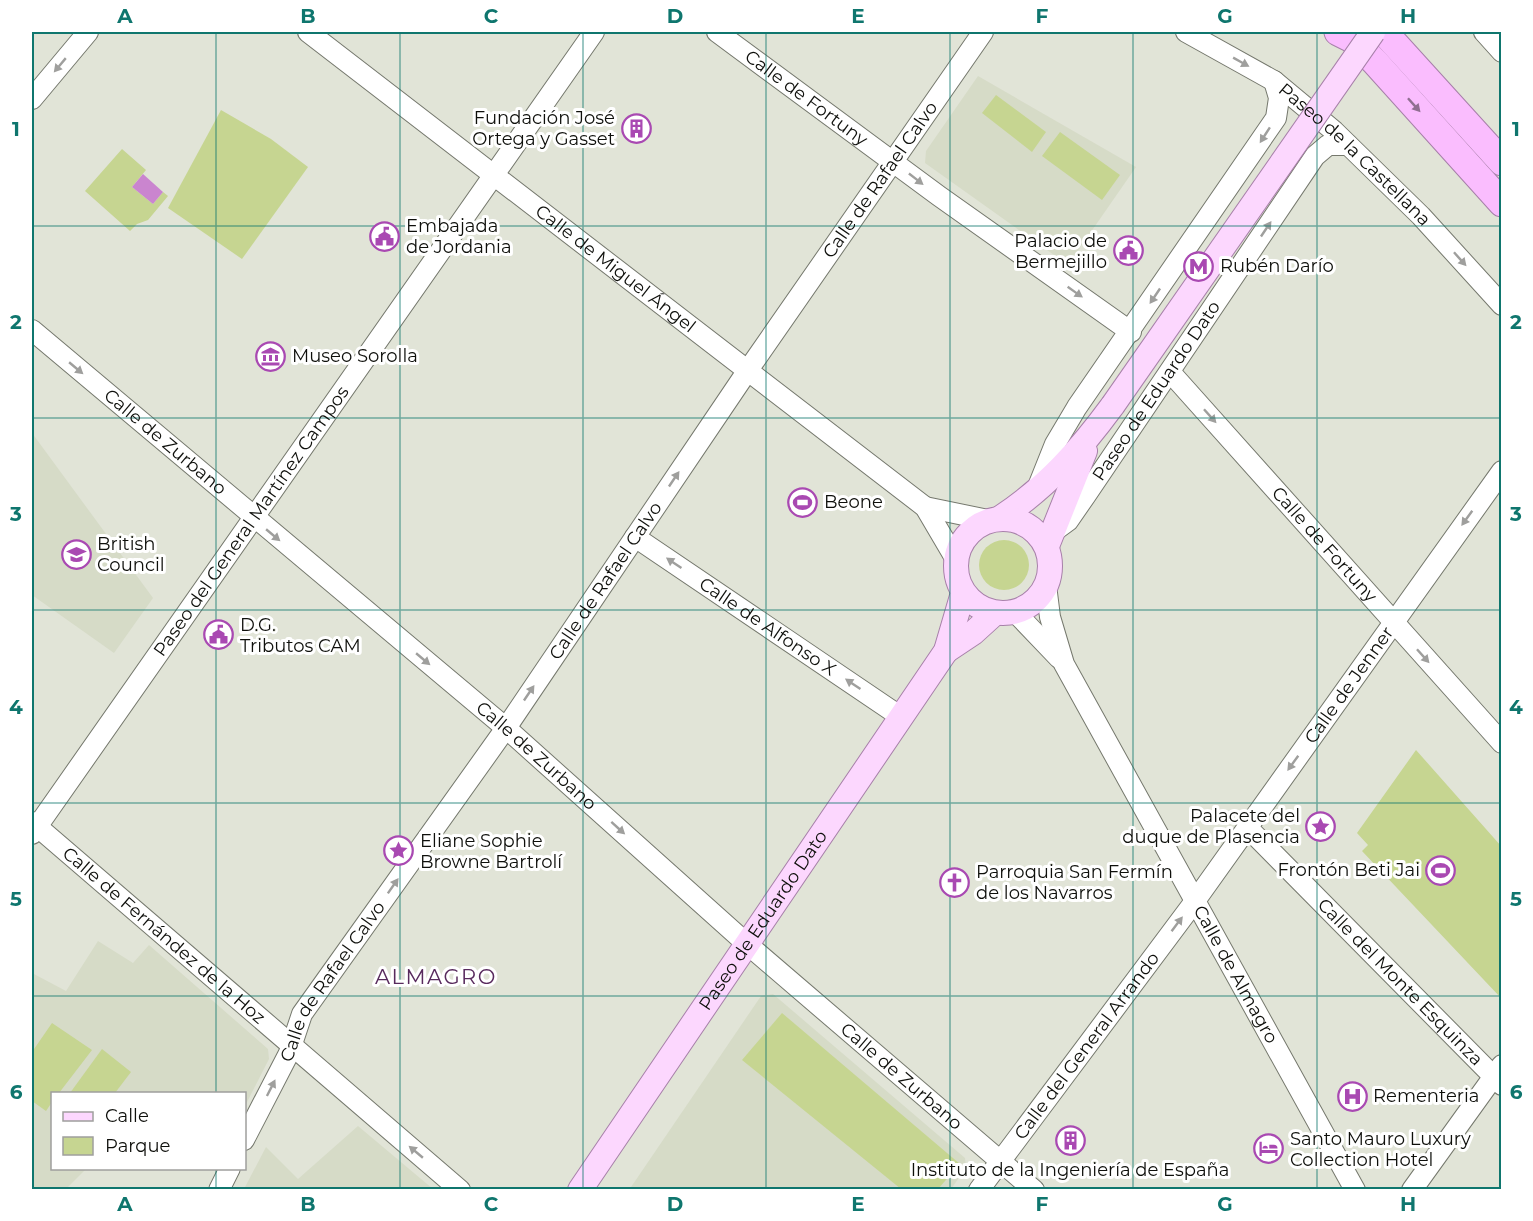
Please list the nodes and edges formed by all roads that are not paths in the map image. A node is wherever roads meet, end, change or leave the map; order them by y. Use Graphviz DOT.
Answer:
graph roads {
  1 [pos="88,32"];
  2 [pos="309,32"];
  3 [pos="594,32"];
  4 [pos="717,32"];
  5 [pos="983,32"];
  6 [pos="1186,32"];
  7 [pos="1338,32"];
  8 [pos="1373,32"];
  9 [pos="1384,32"];
  10 [pos="1484,32"];
  11 [pos="1502,52"];
  12 [pos="1274,81"];
  13 [pos="32,99"];
  14 [pos="1348,145"];
  15 [pos="894,162"];
  16 [pos="1502,162"];
  17 [pos="493,175"];
  18 [pos="1502,203"];
  19 [pos="1502,305"];
  20 [pos="32,330"];
  21 [pos="1131,332"];
  22 [pos="748,370"];
  23 [pos="1171,373"];
  24 [pos="1091,435"];
  25 [pos="1502,471"];
  26 [pos="1034,496"];
  27 [pos="925,507"];
  28 [pos="252,518"];
  29 [pos="994,519"];
  30 [pos="635,537"];
  31 [pos="1049,540"];
  32 [pos="955,558"];
  33 [pos="1046,585"];
  34 [pos="963,593"];
  35 [pos="1005,613"];
  36 [pos="1393,623"];
  37 [pos="946,651"];
  38 [pos="1064,664"];
  39 [pos="902,717"];
  40 [pos="506,728"];
  41 [pos="1502,743"];
  42 [pos="33,827"];
  43 [pos="1247,827"];
  44 [pos="1194,901"];
  45 [pos="747,944"];
  46 [pos="291,1045"];
  47 [pos="1499,1076"];
  48 [pos="246,1136"];
  49 [pos="1000,1160"];
  50 [pos="229,1170"];
  51 [pos="219,1190"];
  52 [pos="460,1190"];
  53 [pos="580,1190"];
  54 [pos="979,1190"];
  55 [pos="1034,1190"];
  56 [pos="1355,1190"];
  57 [pos="1412,1190"];
  1 -- 13 [label="street, one-way"];
  2 -- 17 [label="street, Calle de Miguel Ángel"];
  3 -- 17 [label="street, Paseo del General Martínez Campos"];
  4 -- 15 [label="street, Calle de Fortuny"];
  5 -- 15 [label="street, Calle de Rafael Calvo"];
  6 -- 12 [label="street, Paseo de la Castellana, one-way"];
  7 -- 18 [label="highway, one-way"];
  8 -- 24 [label="main road, bridge"];
  9 -- 16 [label="highway"];
  10 -- 11 [label="street"];
  12 -- 14 [label="street, Paseo de la Castellana"];
  12 -- 21 [label="street, one-way"];
  14 -- 19 [label="street, Paseo de la Castellana, one-way"];
  23 -- 14 [label="street, Paseo de Eduardo Dato, one-way"];
  15 -- 21 [label="street, Calle de Fortuny, one-way"];
  15 -- 22 [label="street, Calle de Rafael Calvo"];
  17 -- 22 [label="street, Calle de Miguel Ángel"];
  17 -- 28 [label="street, Paseo del General Martínez Campos"];
  20 -- 28 [label="street, Calle de Zurbano, one-way"];
  21 -- 26 [label="street"];
  22 -- 27 [label="street, Calle de Miguel Ángel"];
  30 -- 22 [label="street, Calle de Rafael Calvo, one-way"];
  23 -- 31 [label="street, Paseo de Eduardo Dato"];
  23 -- 36 [label="street, Calle de Fortuny, one-way"];
  24 -- 26 [label="main road, Paseo de Eduardo Dato"];
  24 -- 31 [label="main road, Paseo de Eduardo Dato"];
  25 -- 36 [label="street, Calle de Jenner, one-way"];
  26 -- 29 [label="main road, Paseo de Eduardo Dato"];
  27 -- 29 [label="street, Calle de Miguel Ángel"];
  27 -- 32 [label="street, Calle de Miguel Ángel"];
  28 -- 40 [label="street, Calle de Zurbano, one-way"];
  28 -- 42 [label="street, Paseo del General Martínez Campos"];
  29 -- 31 [label="main road"];
  29 -- 32 [label="main road"];
  39 -- 30 [label="street, Calle de Alfonso X, one-way"];
  40 -- 30 [label="street, Calle de Rafael Calvo, one-way"];
  31 -- 33 [label="main road"];
  32 -- 34 [label="main road"];
  33 -- 35 [label="main road"];
  33 -- 38 [label="street, Calle de Almagro"];
  34 -- 35 [label="main road"];
  34 -- 37 [label="main road, Paseo de Eduardo Dato"];
  35 -- 37 [label="main road, Paseo de Eduardo Dato"];
  35 -- 38 [label="street, Calle de Almagro"];
  36 -- 41 [label="street, Calle de Fortuny, one-way"];
  36 -- 43 [label="street, Calle de Jenner, one-way"];
  37 -- 39 [label="main road, Paseo de Eduardo Dato"];
  38 -- 44 [label="street, Calle de Almagro"];
  39 -- 45 [label="main road, Paseo de Eduardo Dato"];
  40 -- 45 [label="street, Calle de Zurbano, one-way"];
  46 -- 40 [label="street, Calle de Rafael Calvo, one-way"];
  42 -- 46 [label="street, Calle de Fernández de la Hoz"];
  43 -- 44 [label="street, Calle de Jenner"];
  43 -- 47 [label="street, Calle del Monte Esquinza"];
  49 -- 44 [label="street, Calle del General Arrando, one-way"];
  44 -- 56 [label="street, Calle de Almagro"];
  45 -- 49 [label="street, Calle de Zurbano"];
  45 -- 53 [label="main road, Paseo de Eduardo Dato"];
  48 -- 46 [label="street, Calle de Rafael Calvo, one-way"];
  52 -- 46 [label="street, Calle de Fernández de la Hoz, one-way"];
  47 -- 57 [label="street"];
  49 -- 54 [label="street, Calle del General Arrando"];
  49 -- 55 [label="street, Calle de Zurbano"];
  50 -- 51 [label="street"];
}
